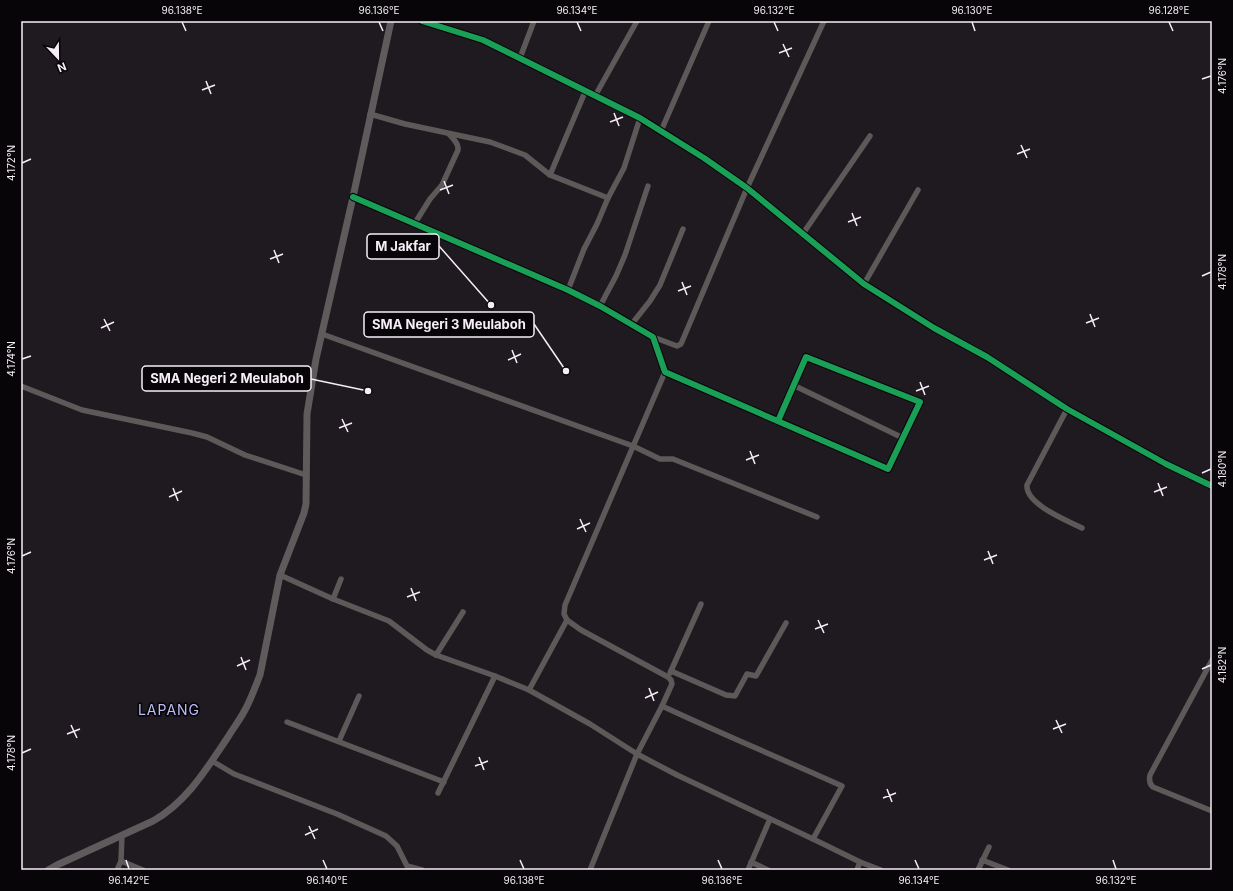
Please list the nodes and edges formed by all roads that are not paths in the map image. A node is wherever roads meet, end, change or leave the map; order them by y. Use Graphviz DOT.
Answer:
graph roads {
  1 [pos="391,21"];
  2 [pos="422,21"];
  3 [pos="534,21"];
  4 [pos="637,21"];
  5 [pos="709,21"];
  6 [pos="824,21"];
  7 [pos="520,58"];
  8 [pos="585,92"];
  9 [pos="595,96"];
  10 [pos="370,114"];
  11 [pos="640,118"];
  12 [pos="661,131"];
  13 [pos="449,134"];
  14 [pos="870,136"];
  15 [pos="550,175"];
  16 [pos="648,186"];
  17 [pos="747,188"];
  18 [pos="918,190"];
  19 [pos="353,197"];
  20 [pos="608,198"];
  21 [pos="415,223"];
  22 [pos="683,229"];
  23 [pos="802,235"];
  24 [pos="864,284"];
  25 [pos="568,290"];
  26 [pos="600,306"];
  27 [pos="631,325"];
  28 [pos="322,334"];
  29 [pos="653,337"];
  30 [pos="665,372"];
  31 [pos="793,385"];
  32 [pos="21,386"];
  33 [pos="1067,409"];
  34 [pos="778,421"];
  35 [pos="903,438"];
  36 [pos="634,446"];
  37 [pos="306,475"];
  38 [pos="1212,486"];
  39 [pos="817,517"];
  40 [pos="1082,528"];
  41 [pos="280,575"];
  42 [pos="341,579"];
  43 [pos="333,599"];
  44 [pos="701,604"];
  45 [pos="463,612"];
  46 [pos="567,620"];
  47 [pos="786,622"];
  48 [pos="436,655"];
  49 [pos="1212,660"];
  50 [pos="671,671"];
  51 [pos="496,676"];
  52 [pos="668,677"];
  53 [pos="529,690"];
  54 [pos="359,696"];
  55 [pos="662,706"];
  56 [pos="286,722"];
  57 [pos="339,741"];
  58 [pos="637,754"];
  59 [pos="212,761"];
  60 [pos="444,782"];
  61 [pos="438,793"];
  62 [pos="1212,811"];
  63 [pos="770,819"];
  64 [pos="122,835"];
  65 [pos="813,839"];
  66 [pos="989,847"];
  67 [pos="982,860"];
  68 [pos="121,861"];
  69 [pos="751,862"];
  70 [pos="860,862"];
  71 [pos="48,870"];
  72 [pos="117,870"];
  73 [pos="143,870"];
  74 [pos="422,870"];
  75 [pos="590,870"];
  76 [pos="748,870"];
  77 [pos="768,870"];
  78 [pos="856,870"];
  79 [pos="881,870"];
  80 [pos="978,870"];
  81 [pos="1008,870"];
  1 -- 10 [label="main road"];
  2 -- 7 [label="street"];
  3 -- 7 [label="street"];
  4 -- 9 [label="street"];
  5 -- 12 [label="street"];
  6 -- 17 [label="street"];
  7 -- 8 [label="street"];
  8 -- 9 [label="street"];
  8 -- 15 [label="street"];
  9 -- 11 [label="street"];
  10 -- 13 [label="street"];
  10 -- 19 [label="main road"];
  11 -- 12 [label="street"];
  11 -- 20 [label="street"];
  12 -- 17 [label="street"];
  13 -- 15 [label="street"];
  13 -- 21 [label="street"];
  14 -- 23 [label="street"];
  15 -- 20 [label="street"];
  16 -- 26 [label="street"];
  17 -- 23 [label="street"];
  17 -- 29 [label="street"];
  18 -- 24 [label="street"];
  19 -- 21 [label="street"];
  19 -- 28 [label="main road"];
  20 -- 25 [label="street"];
  21 -- 25 [label="street"];
  22 -- 27 [label="street"];
  23 -- 24 [label="street"];
  24 -- 33 [label="street"];
  25 -- 26 [label="street"];
  26 -- 27 [label="street"];
  27 -- 29 [label="street"];
  28 -- 36 [label="street"];
  28 -- 37 [label="main road"];
  29 -- 30 [label="street"];
  30 -- 34 [label="street"];
  30 -- 36 [label="street"];
  31 -- 34 [label="street"];
  31 -- 35 [label="street"];
  31 -- 35 [label="street"];
  32 -- 37 [label="street"];
  33 -- 38 [label="street"];
  33 -- 40 [label="street"];
  34 -- 35 [label="street"];
  36 -- 39 [label="street"];
  36 -- 46 [label="street"];
  37 -- 41 [label="main road"];
  41 -- 43 [label="street"];
  41 -- 59 [label="main road"];
  42 -- 43 [label="street"];
  43 -- 48 [label="street"];
  44 -- 50 [label="street"];
  45 -- 48 [label="street"];
  46 -- 52 [label="street"];
  46 -- 53 [label="street"];
  47 -- 50 [label="street"];
  48 -- 51 [label="street"];
  49 -- 62 [label="street"];
  50 -- 52 [label="street"];
  51 -- 53 [label="street"];
  51 -- 60 [label="street"];
  52 -- 55 [label="street"];
  53 -- 58 [label="street"];
  54 -- 57 [label="street"];
  55 -- 58 [label="street"];
  55 -- 65 [label="street"];
  56 -- 57 [label="street"];
  57 -- 60 [label="street"];
  58 -- 63 [label="street"];
  58 -- 75 [label="street"];
  59 -- 64 [label="main road"];
  59 -- 74 [label="street"];
  60 -- 61 [label="street"];
  63 -- 65 [label="street"];
  63 -- 69 [label="street"];
  64 -- 68 [label="street"];
  64 -- 71 [label="main road"];
  65 -- 70 [label="street"];
  66 -- 67 [label="street"];
  67 -- 80 [label="street"];
  67 -- 81 [label="street"];
  68 -- 72 [label="street"];
  68 -- 73 [label="street"];
  69 -- 76 [label="street"];
  69 -- 77 [label="street"];
  70 -- 78 [label="street"];
  70 -- 79 [label="street"];
}
